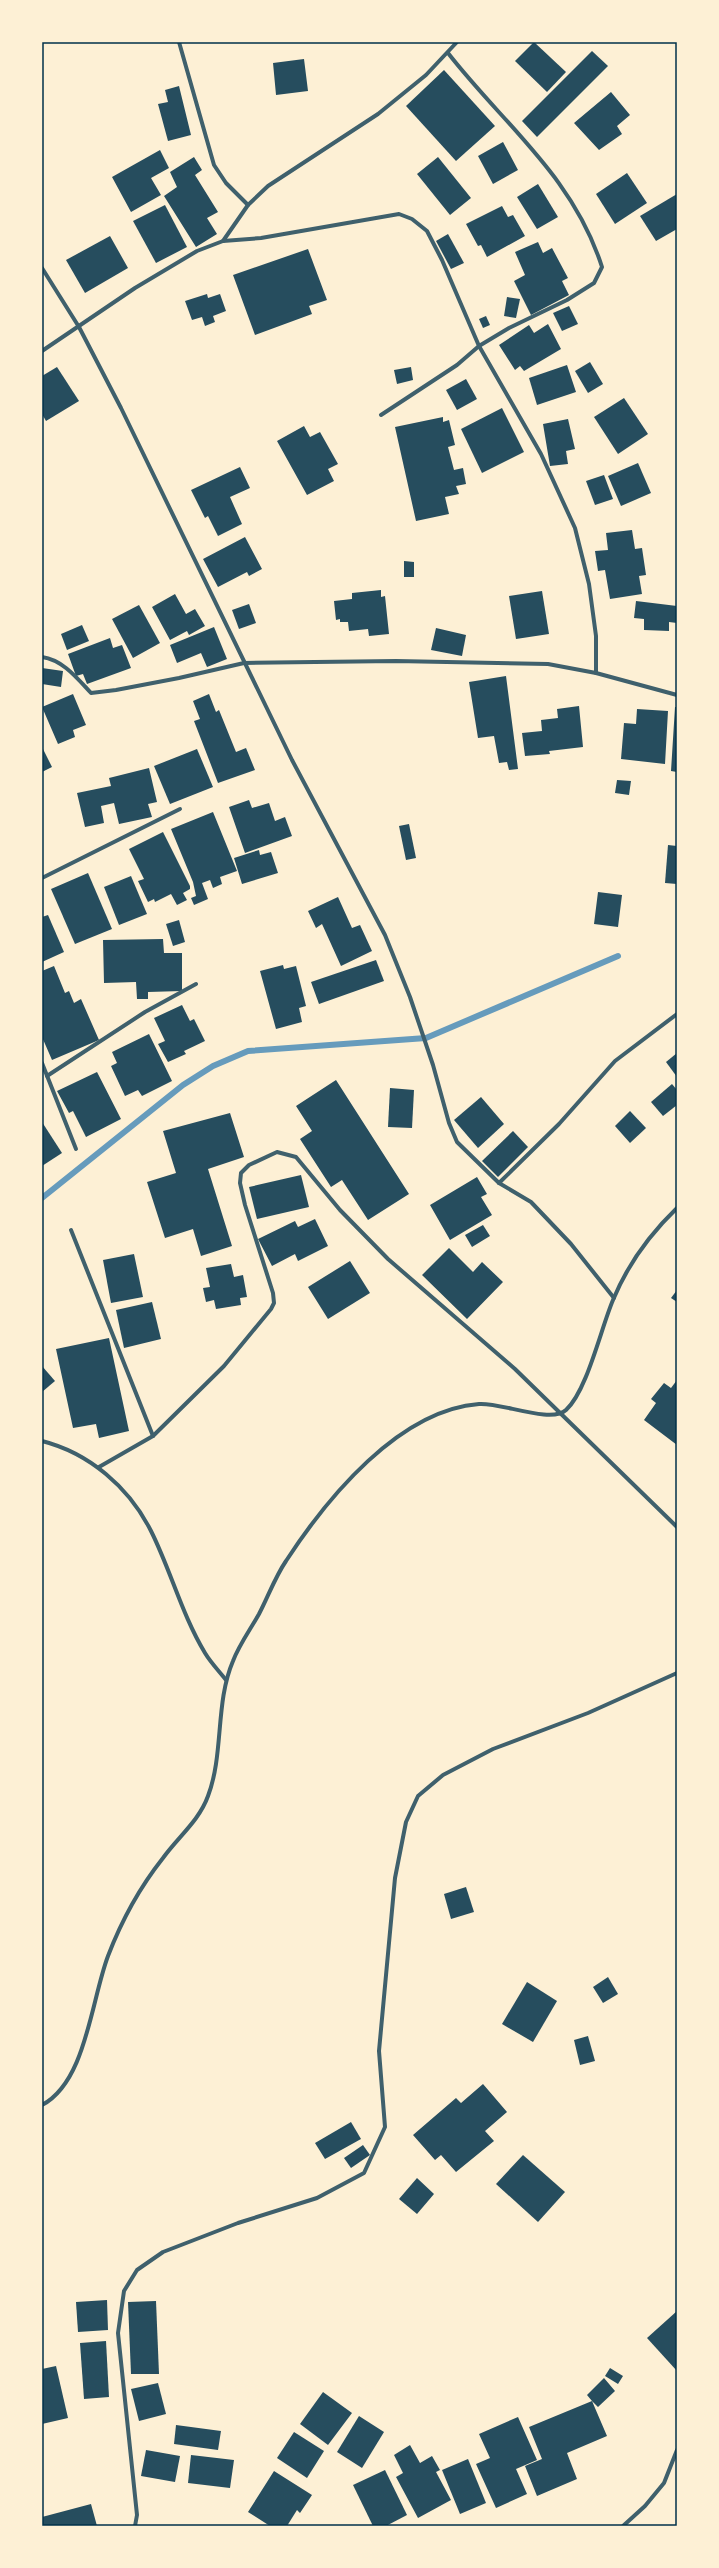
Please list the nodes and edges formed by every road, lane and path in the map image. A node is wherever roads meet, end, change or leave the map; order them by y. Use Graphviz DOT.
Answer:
graph roads {
  1 [pos="179,42"];
  2 [pos="456,42"];
  3 [pos="448,53"];
  4 [pos="248,205"];
  5 [pos="223,241"];
  6 [pos="42,268"];
  7 [pos="79,327"];
  8 [pos="478,346"];
  9 [pos="42,351"];
  10 [pos="381,415"];
  11 [pos="42,657"];
  12 [pos="244,662"];
  13 [pos="596,673"];
  14 [pos="677,695"];
  15 [pos="180,809"];
  16 [pos="42,878"];
  17 [pos="196,984"];
  18 [pos="677,1014"];
  19 [pos="42,1063"];
  20 [pos="47,1076"];
  21 [pos="76,1149"];
  22 [pos="499,1183"];
  23 [pos="677,1208"];
  24 [pos="71,1230"];
  25 [pos="614,1298"];
  26 [pos="562,1413"];
  27 [pos="153,1436"];
  28 [pos="42,1441"];
  29 [pos="99,1467"];
  30 [pos="677,1527"];
  31 [pos="677,1673"];
  32 [pos="226,1680"];
  33 [pos="42,2105"];
  34 [pos="677,2450"];
  35 [pos="135,2526"];
  36 [pos="623,2526"];
  1 -- 4 [label="street"];
  2 -- 3 [label="street"];
  3 -- 4 [label="street"];
  3 -- 8 [label="street"];
  4 -- 5 [label="street"];
  5 -- 7 [label="street"];
  5 -- 8 [label="street"];
  6 -- 7 [label="street"];
  7 -- 9 [label="street"];
  7 -- 12 [label="street"];
  8 -- 10 [label="street"];
  8 -- 13 [label="street"];
  11 -- 12 [label="street"];
  12 -- 13 [label="street"];
  12 -- 22 [label="street"];
  13 -- 14 [label="street"];
  15 -- 16 [label="street"];
  17 -- 20 [label="street"];
  18 -- 22 [label="street"];
  19 -- 20 [label="street"];
  20 -- 21 [label="street"];
  22 -- 25 [label="street"];
  23 -- 25 [label="street"];
  24 -- 27 [label="street"];
  25 -- 26 [label="street"];
  26 -- 27 [label="street"];
  26 -- 30 [label="street"];
  26 -- 32 [label="street"];
  27 -- 29 [label="street"];
  28 -- 29 [label="street"];
  29 -- 32 [label="street"];
  31 -- 35 [label="street"];
  32 -- 33 [label="street"];
  34 -- 36 [label="street"];
}
